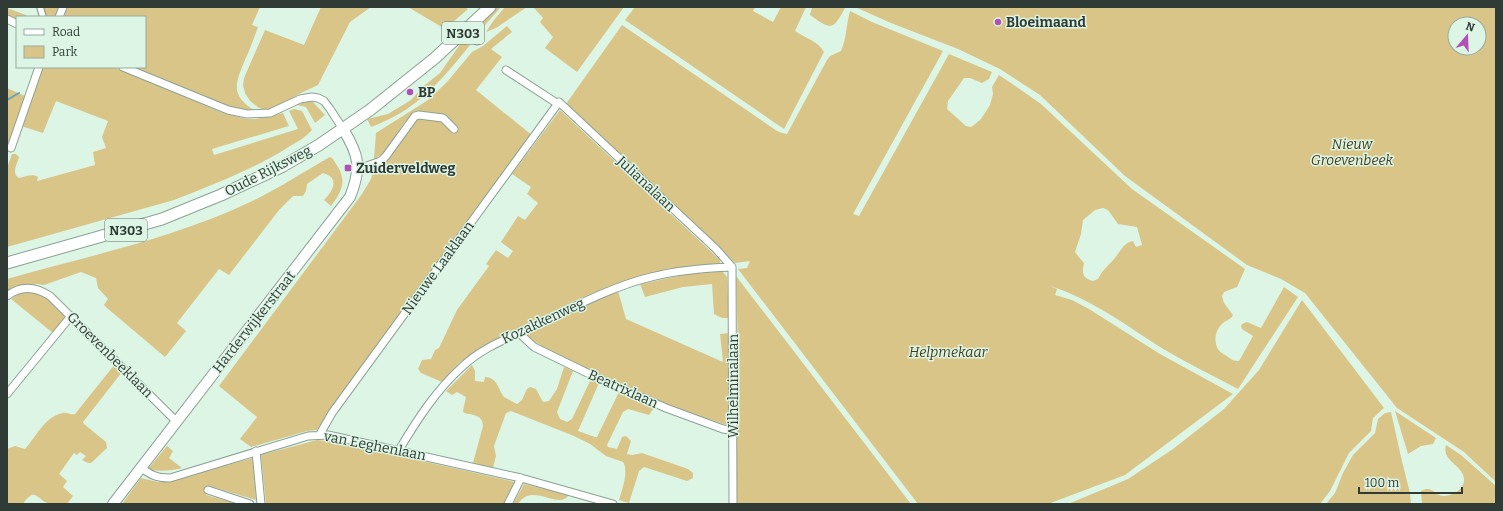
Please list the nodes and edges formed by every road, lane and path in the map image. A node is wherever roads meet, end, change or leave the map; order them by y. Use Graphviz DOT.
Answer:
graph roads {
  1 [pos="490,7"];
  2 [pos="7,19"];
  3 [pos="16,24"];
  4 [pos="464,32"];
  5 [pos="476,41"];
  6 [pos="38,68"];
  7 [pos="125,68"];
  8 [pos="506,70"];
  9 [pos="558,103"];
  10 [pos="343,129"];
  11 [pos="454,129"];
  12 [pos="11,148"];
  13 [pos="358,169"];
  14 [pos="7,263"];
  15 [pos="732,267"];
  16 [pos="7,296"];
  17 [pos="71,316"];
  18 [pos="519,333"];
  19 [pos="7,394"];
  20 [pos="177,422"];
  21 [pos="734,431"];
  22 [pos="320,434"];
  23 [pos="399,450"];
  24 [pos="256,451"];
  25 [pos="140,467"];
  26 [pos="521,478"];
  27 [pos="208,490"];
  28 [pos="113,504"];
  29 [pos="250,504"];
  30 [pos="261,504"];
  31 [pos="508,504"];
  32 [pos="613,504"];
  33 [pos="733,504"];
  1 -- 4 [label="main road, Oude Rijksweg / N303"];
  2 -- 3 [label="street"];
  4 -- 5 [label="street"];
  4 -- 10 [label="main road, Oude Rijksweg / N303"];
  6 -- 12 [label="street"];
  7 -- 10 [label="street"];
  8 -- 9 [label="street"];
  9 -- 15 [label="street, Julianalaan"];
  9 -- 22 [label="street, Nieuwe Laaklaan"];
  10 -- 13 [label="main road, Harderwijkerstraat"];
  10 -- 14 [label="main road, Oude Rijksweg / N303"];
  11 -- 13 [label="street"];
  13 -- 20 [label="main road, Harderwijkerstraat"];
  15 -- 18 [label="street, Kozakkenweg"];
  15 -- 21 [label="street, Wilhelminalaan"];
  16 -- 17 [label="street, Groevenbeeklaan"];
  17 -- 19 [label="street"];
  17 -- 20 [label="street, Groevenbeeklaan"];
  18 -- 21 [label="street, Beatrixlaan"];
  18 -- 23 [label="street, Kozakkenweg"];
  20 -- 25 [label="main road, Harderwijkerstraat"];
  21 -- 33 [label="street, Wilhelminalaan"];
  22 -- 23 [label="street, van Eeghenlaan"];
  22 -- 24 [label="street, van Eeghenlaan"];
  23 -- 26 [label="street, van Eeghenlaan"];
  24 -- 25 [label="street, van Eeghenlaan"];
  24 -- 30 [label="street"];
  25 -- 28 [label="main road, Harderwijkerstraat"];
  26 -- 31 [label="street"];
  26 -- 32 [label="street, van Eeghenlaan"];
  27 -- 29 [label="street"];
}
